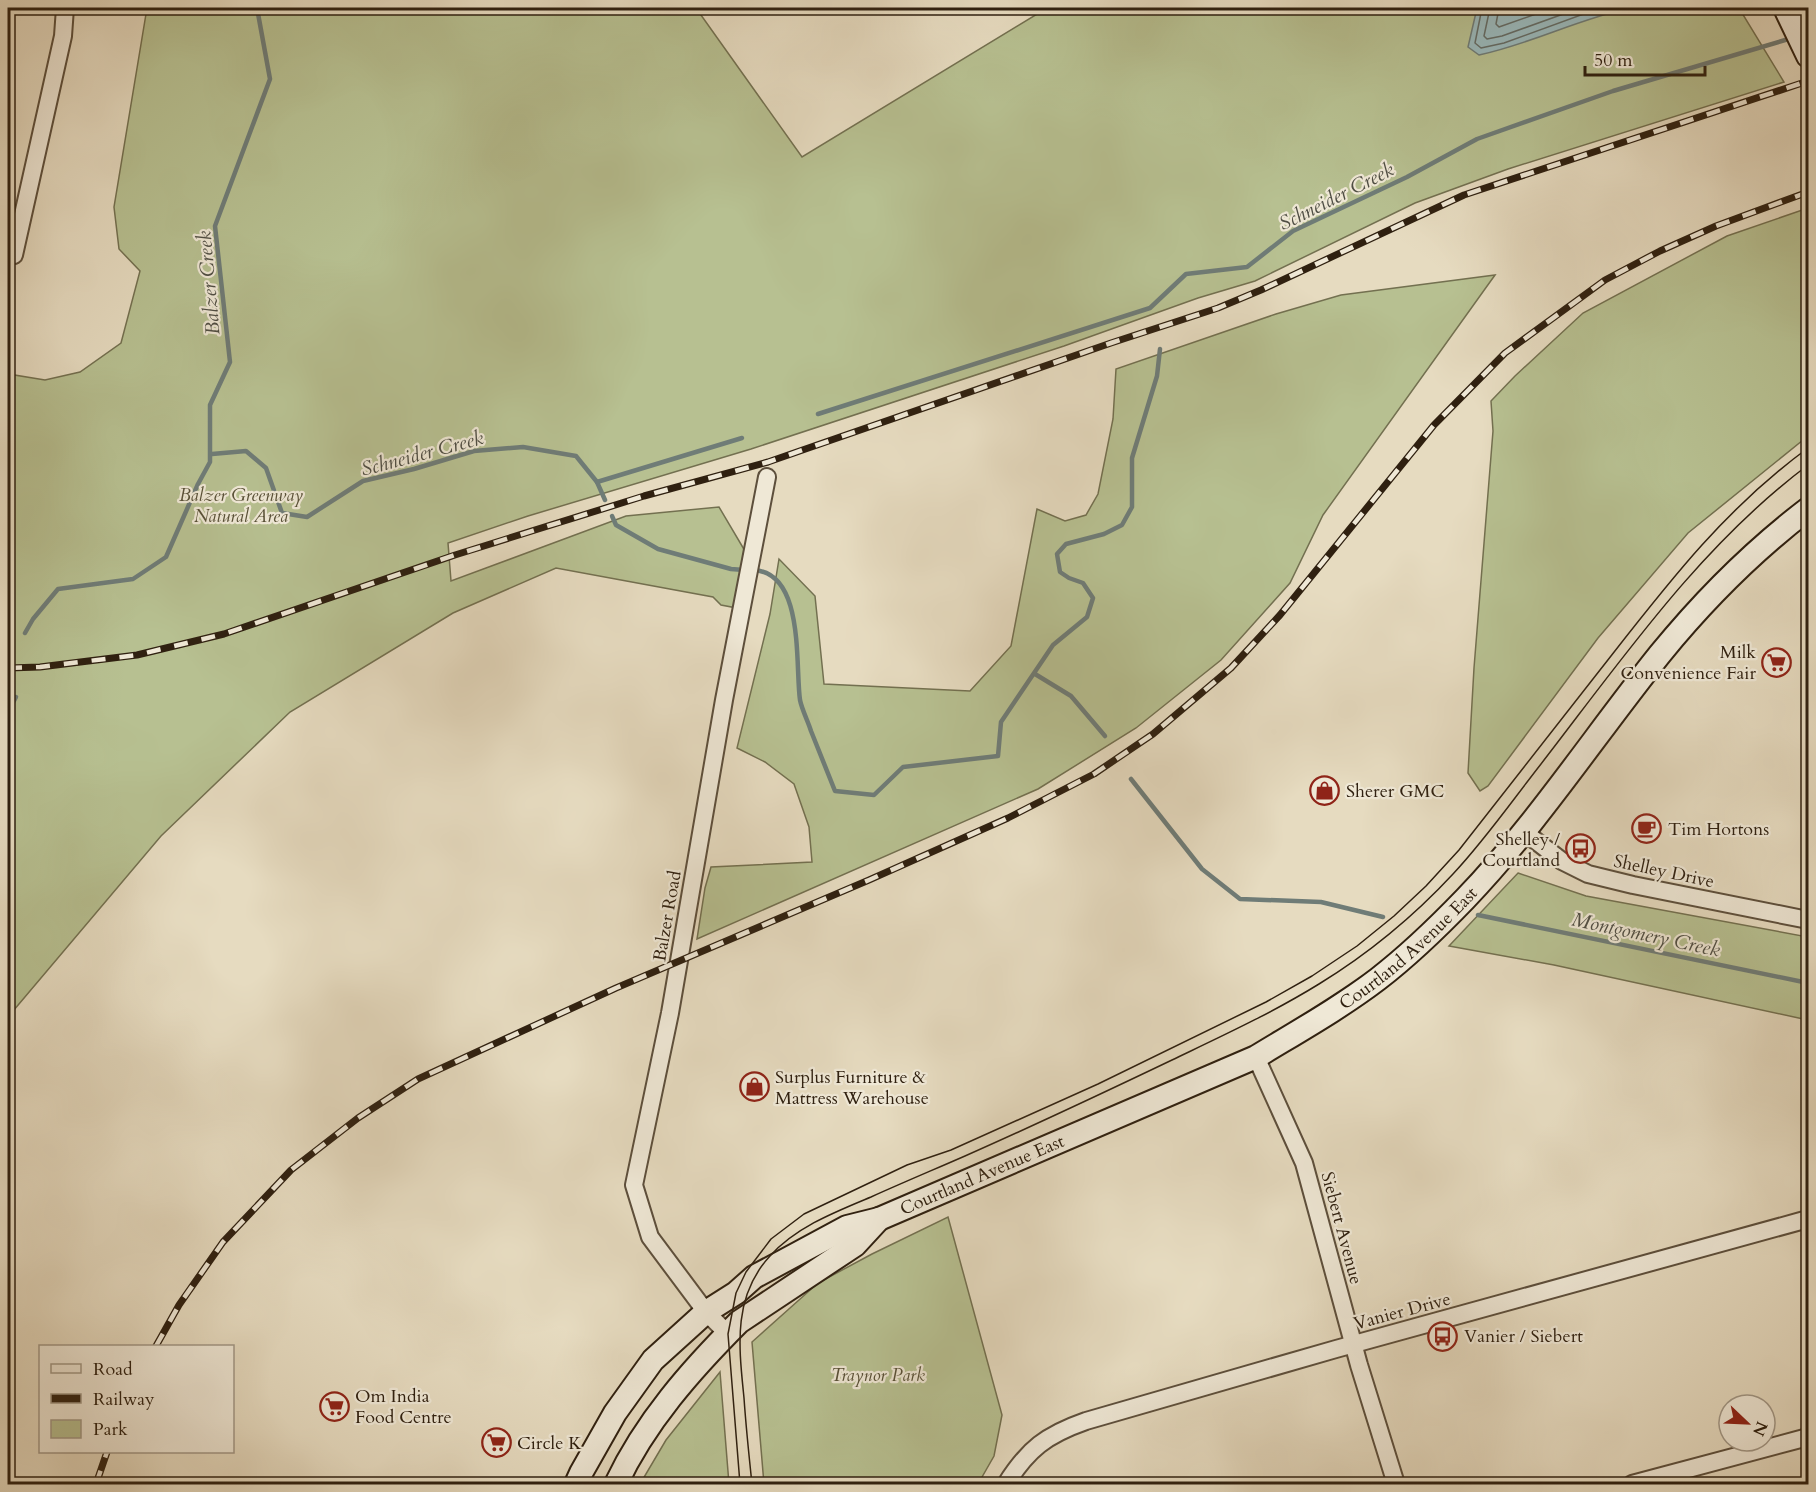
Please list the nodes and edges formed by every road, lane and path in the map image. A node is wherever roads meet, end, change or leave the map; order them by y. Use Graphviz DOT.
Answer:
graph roads {
  1 [pos="65,8"];
  2 [pos="1785,8"];
  3 [pos="1809,56"];
  4 [pos="14,255"];
  5 [pos="767,477"];
  6 [pos="1809,509"];
  7 [pos="1523,831"];
  8 [pos="1809,920"];
  9 [pos="1256,1057"];
  10 [pos="879,1219"];
  11 [pos="1809,1219"];
  12 [pos="706,1312"];
  13 [pos="728,1334"];
  14 [pos="1353,1345"];
  15 [pos="1809,1437"];
  16 [pos="576,1485"];
  17 [pos="616,1485"];
  18 [pos="1006,1485"];
  19 [pos="1396,1485"];
  20 [pos="1632,1485"];
  1 -- 4 [label="street"];
  2 -- 3 [label="main road"];
  5 -- 12 [label="street, Balzer Road"];
  6 -- 7 [label="main road, Courtland Avenue East"];
  7 -- 8 [label="street, Shelley Drive"];
  7 -- 9 [label="main road, Courtland Avenue East"];
  9 -- 10 [label="main road, Courtland Avenue East"];
  9 -- 14 [label="street, Siebert Avenue"];
  10 -- 12 [label="main road, Courtland Avenue East"];
  10 -- 13 [label="main road, Courtland Avenue East"];
  11 -- 14 [label="street, Vanier Drive"];
  12 -- 13 [label="street, Balzer Road"];
  12 -- 16 [label="main road, Courtland Avenue East"];
  13 -- 17 [label="main road, Courtland Avenue East"];
  14 -- 18 [label="street, Vanier Drive"];
  14 -- 19 [label="street, Siebert Avenue"];
  15 -- 20 [label="street"];
}
